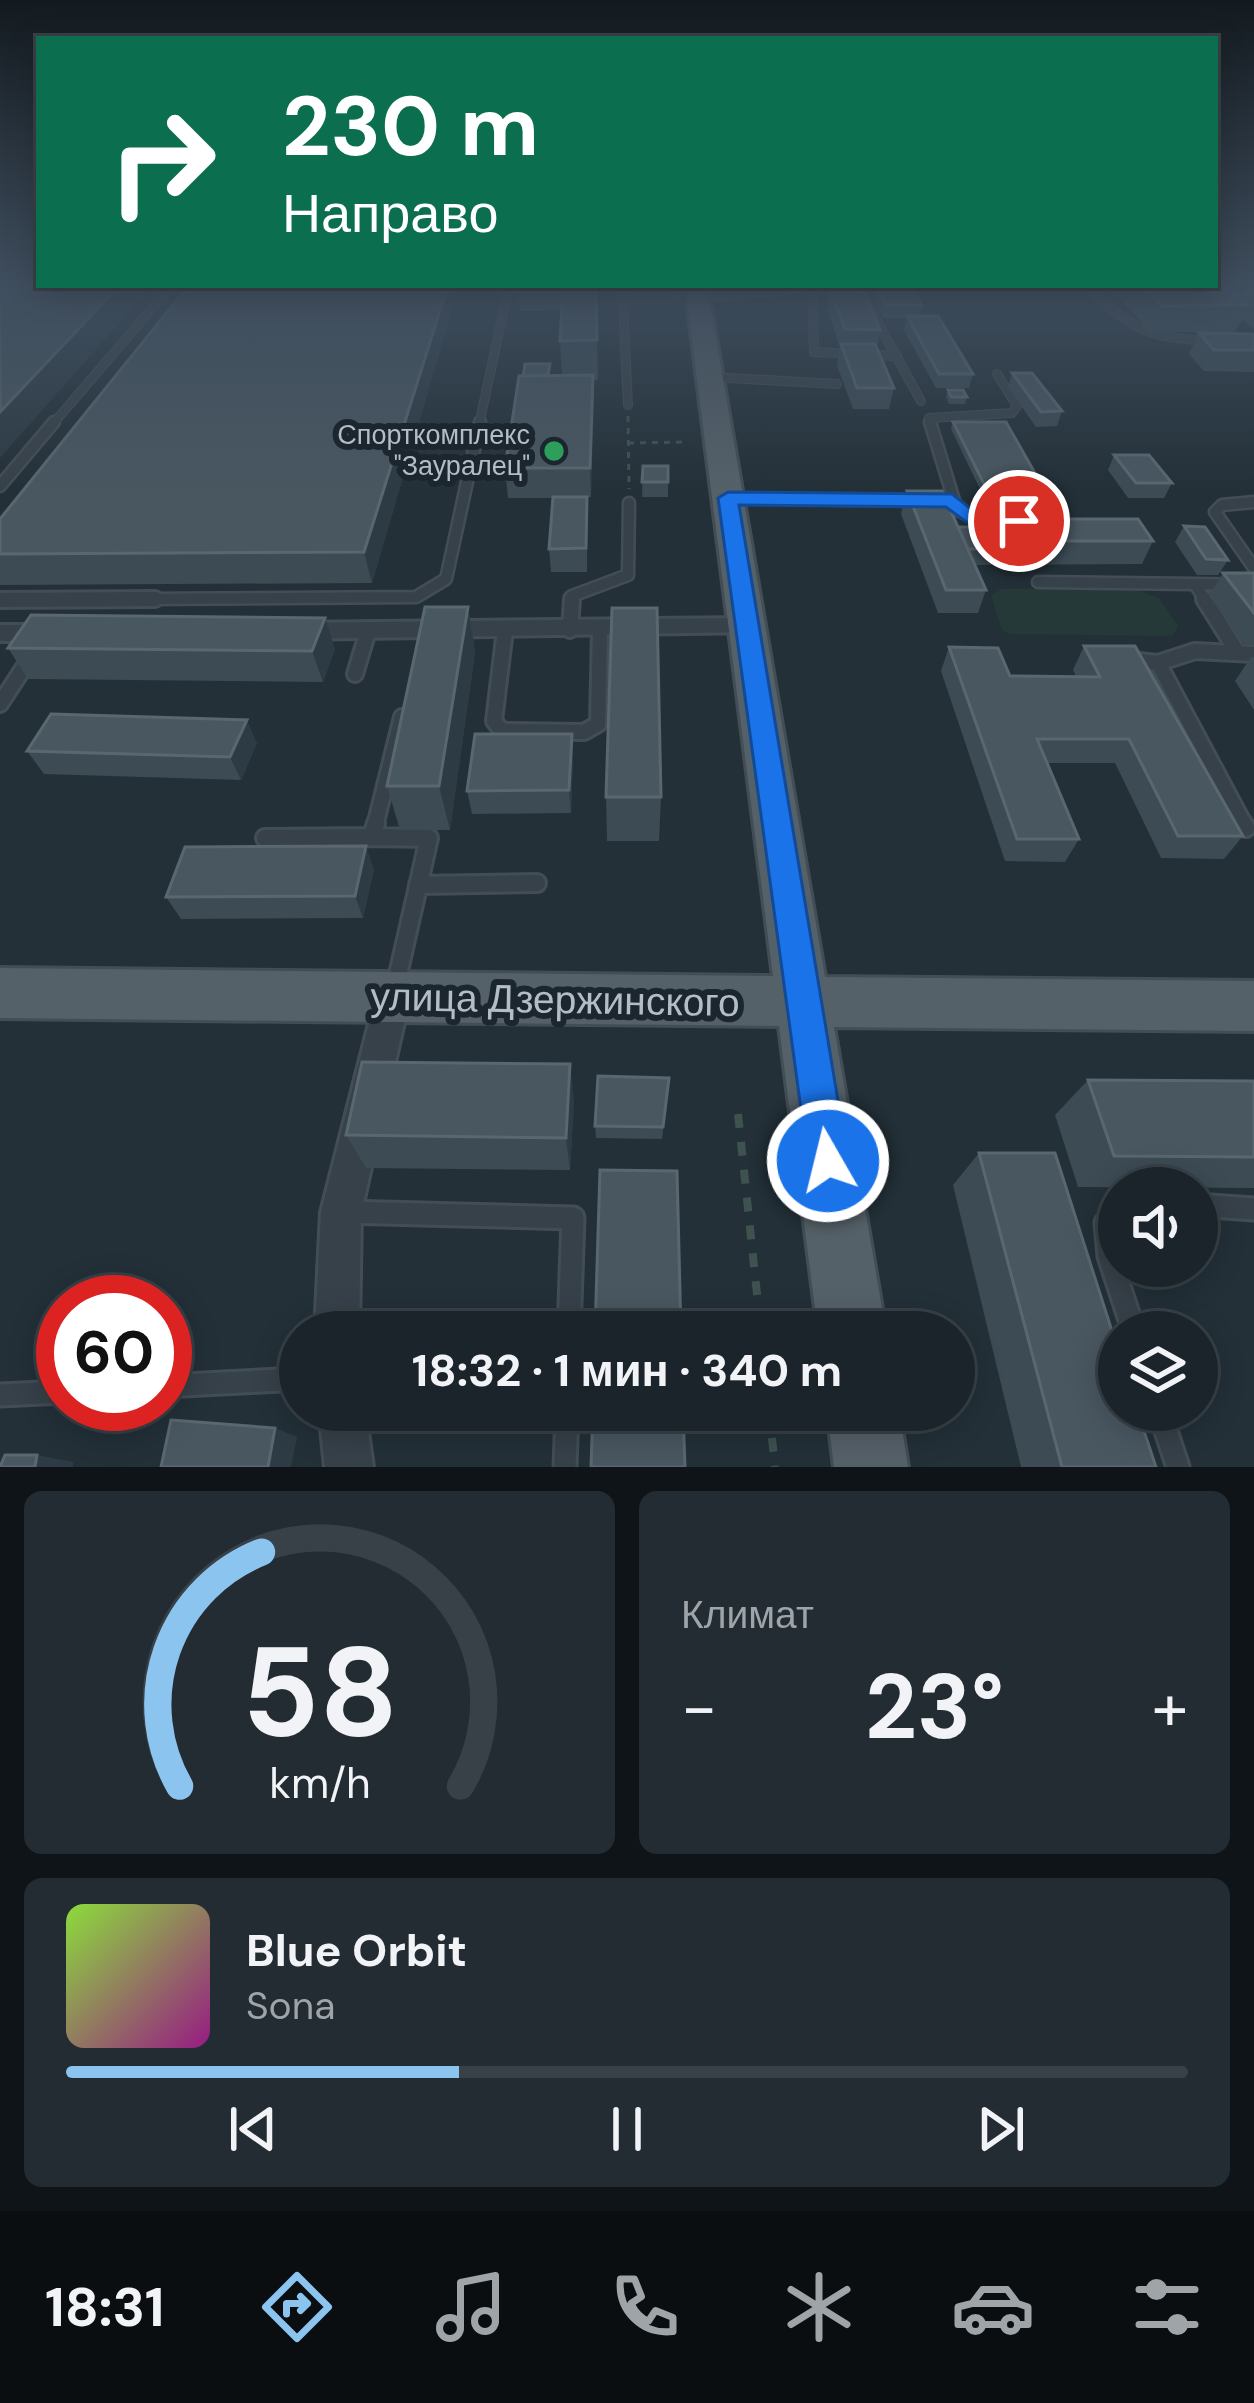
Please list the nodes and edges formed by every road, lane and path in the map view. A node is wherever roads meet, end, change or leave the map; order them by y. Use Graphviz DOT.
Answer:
graph roads {
  1 [pos="113,353"];
  2 [pos="498,353"];
  3 [pos="625,353"];
  4 [pos="706,353"];
  5 [pos="844,353"];
  6 [pos="897,356"];
  7 [pos="997,374"];
  8 [pos="710,377"];
  9 [pos="837,384"];
  10 [pos="921,400"];
  11 [pos="628,405"];
  12 [pos="688,442"];
  13 [pos="628,443"];
  14 [pos="0,486"];
  15 [pos="728,498"];
  16 [pos="952,500"];
  17 [pos="1254,502"];
  18 [pos="628,503"];
  19 [pos="1027,521"];
  20 [pos="1254,568"];
  21 [pos="1038,582"];
  22 [pos="1195,584"];
  23 [pos="1254,585"];
  24 [pos="0,600"];
  25 [pos="746,626"];
  26 [pos="600,629"];
  27 [pos="505,630"];
  28 [pos="570,630"];
  29 [pos="368,631"];
  30 [pos="273,632"];
  31 [pos="0,633"];
  32 [pos="46,633"];
  33 [pos="83,633"];
  34 [pos="1246,654"];
  35 [pos="1117,659"];
  36 [pos="1158,663"];
  37 [pos="355,674"];
  38 [pos="407,699"];
  39 [pos="0,704"];
  40 [pos="1251,832"];
  41 [pos="372,837"];
  42 [pos="265,838"];
  43 [pos="537,883"];
  44 [pos="418,885"];
  45 [pos="0,993"];
  46 [pos="393,996"];
  47 [pos="806,1002"];
  48 [pos="1254,1006"];
  49 [pos="738,1114"];
  50 [pos="1218,1206"];
  51 [pos="1254,1209"];
  52 [pos="341,1212"];
  53 [pos="338,1311"];
  54 [pos="570,1311"];
  55 [pos="759,1311"];
  56 [pos="849,1311"];
  57 [pos="279,1380"];
  58 [pos="192,1385"];
  59 [pos="36,1393"];
  60 [pos="0,1395"];
  61 [pos="345,1431"];
  62 [pos="566,1431"];
  63 [pos="771,1431"];
  64 [pos="866,1431"];
  65 [pos="1167,1431"];
  66 [pos="349,1467"];
  67 [pos="565,1467"];
  68 [pos="775,1467"];
  69 [pos="871,1467"];
  70 [pos="1178,1467"];
  1 -- 14 [label="lane"];
  2 -- 24 [label="lane"];
  3 -- 11 [label="lane"];
  4 -- 8 [label="main road"];
  5 -- 6 [label="lane"];
  6 -- 10 [label="lane"];
  7 -- 16 [label="lane"];
  8 -- 9 [label="lane"];
  8 -- 15 [label="main road"];
  11 -- 13 [label="path"];
  12 -- 13 [label="path"];
  13 -- 18 [label="path"];
  15 -- 16 [label="lane"];
  15 -- 25 [label="main road"];
  16 -- 19 [label="lane"];
  17 -- 20 [label="lane"];
  18 -- 28 [label="lane"];
  21 -- 22 [label="lane"];
  22 -- 23 [label="lane"];
  22 -- 34 [label="lane"];
  25 -- 26 [label="street"];
  25 -- 47 [label="main road"];
  26 -- 27 [label="lane"];
  26 -- 28 [label="street"];
  27 -- 28 [label="street"];
  27 -- 29 [label="street"];
  29 -- 30 [label="street"];
  29 -- 37 [label="lane"];
  31 -- 32 [label="street"];
  32 -- 33 [label="street"];
  32 -- 39 [label="lane"];
  34 -- 36 [label="lane"];
  35 -- 36 [label="lane"];
  36 -- 40 [label="lane"];
  38 -- 41 [label="lane"];
  41 -- 42 [label="lane"];
  41 -- 44 [label="lane"];
  43 -- 44 [label="lane"];
  44 -- 46 [label="lane"];
  45 -- 46 [label="main road, улица Дзержинского"];
  46 -- 47 [label="main road, улица Дзержинского"];
  46 -- 52 [label="street"];
  47 -- 48 [label="main road, улица Дзержинского"];
  47 -- 56 [label="main road"];
  49 -- 55 [label="path"];
  50 -- 51 [label="lane"];
  52 -- 53 [label="street"];
  52 -- 54 [label="lane"];
  57 -- 58 [label="lane"];
  59 -- 60 [label="lane"];
  61 -- 66 [label="street"];
  62 -- 67 [label="lane"];
  63 -- 68 [label="path"];
  64 -- 69 [label="main road"];
  65 -- 70 [label="lane"];
}
